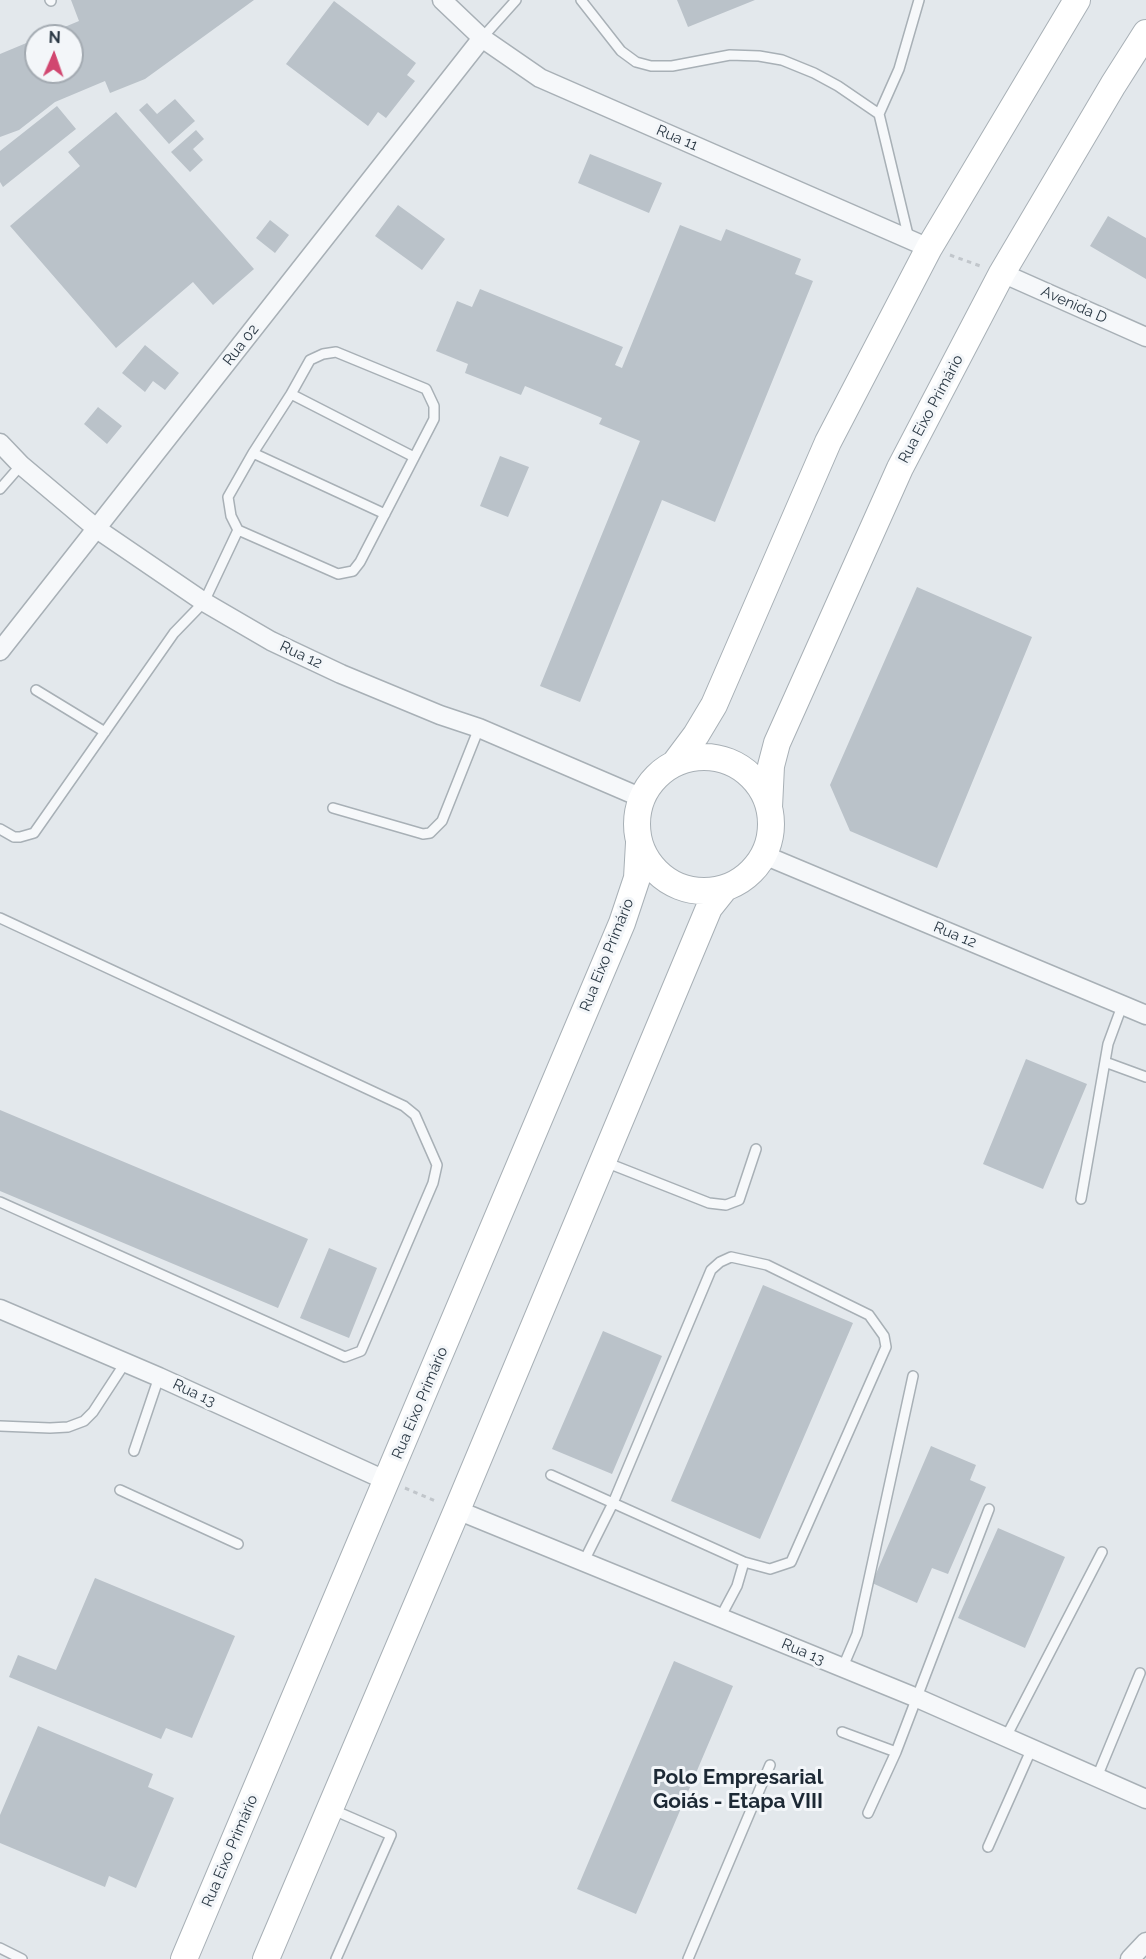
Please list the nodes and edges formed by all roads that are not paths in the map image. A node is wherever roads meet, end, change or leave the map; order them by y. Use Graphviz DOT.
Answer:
graph roads {
  1 [pos="442,0"];
  2 [pos="516,0"];
  3 [pos="581,0"];
  4 [pos="919,0"];
  5 [pos="1077,0"];
  6 [pos="1146,33"];
  7 [pos="482,38"];
  8 [pos="879,114"];
  9 [pos="919,243"];
  10 [pos="1002,273"];
  11 [pos="1146,337"];
  12 [pos="291,394"];
  13 [pos="0,443"];
  14 [pos="253,453"];
  15 [pos="414,457"];
  16 [pos="21,465"];
  17 [pos="0,489"];
  18 [pos="385,514"];
  19 [pos="97,529"];
  20 [pos="238,530"];
  21 [pos="204,602"];
  22 [pos="0,651"];
  23 [pos="36,690"];
  24 [pos="479,728"];
  25 [pos="105,732"];
  26 [pos="675,763"];
  27 [pos="642,798"];
  28 [pos="770,807"];
  29 [pos="333,808"];
  30 [pos="0,829"];
  31 [pos="639,843"];
  32 [pos="764,855"];
  33 [pos="725,888"];
  34 [pos="0,918"];
  35 [pos="1122,1006"];
  36 [pos="1146,1016"];
  37 [pos="1105,1062"];
  38 [pos="1146,1077"];
  39 [pos="756,1149"];
  40 [pos="603,1161"];
  41 [pos="1081,1199"];
  42 [pos="0,1202"];
  43 [pos="0,1309"];
  44 [pos="125,1363"];
  45 [pos="913,1376"];
  46 [pos="159,1377"];
  47 [pos="0,1426"];
  48 [pos="134,1451"];
  49 [pos="551,1475"];
  50 [pos="387,1481"];
  51 [pos="120,1490"];
  52 [pos="613,1503"];
  53 [pos="989,1509"];
  54 [pos="457,1510"];
  55 [pos="238,1544"];
  56 [pos="1102,1551"];
  57 [pos="584,1561"];
  58 [pos="744,1562"];
  59 [pos="720,1618"];
  60 [pos="842,1669"];
  61 [pos="1140,1673"];
  62 [pos="917,1698"];
  63 [pos="842,1732"];
  64 [pos="1006,1737"];
  65 [pos="1032,1748"];
  66 [pos="896,1752"];
  67 [pos="770,1765"];
  68 [pos="1097,1777"];
  69 [pos="1146,1799"];
  70 [pos="330,1808"];
  71 [pos="868,1813"];
  72 [pos="988,1847"];
  73 [pos="1146,1941"];
  74 [pos="0,1948"];
  75 [pos="22,1959"];
  76 [pos="184,1959"];
  77 [pos="266,1959"];
  78 [pos="336,1959"];
  79 [pos="688,1959"];
  80 [pos="1130,1959"];
  1 -- 7 [label="street, Rua 11"];
  2 -- 7 [label="lane"];
  3 -- 8 [label="lane"];
  4 -- 8 [label="lane"];
  5 -- 9 [label="street"];
  6 -- 10 [label="street, Rua Eixo Primário"];
  7 -- 9 [label="street, Rua 11"];
  7 -- 19 [label="street, Rua 02"];
  8 -- 9 [label="lane"];
  9 -- 26 [label="street"];
  10 -- 11 [label="street, Avenida D"];
  10 -- 28 [label="street, Rua Eixo Primário"];
  12 -- 14 [label="lane"];
  12 -- 15 [label="lane"];
  12 -- 15 [label="lane"];
  13 -- 16 [label="street, Rua 12"];
  14 -- 18 [label="lane"];
  14 -- 20 [label="lane"];
  15 -- 18 [label="lane"];
  16 -- 17 [label="lane"];
  16 -- 19 [label="street, Rua 12"];
  18 -- 20 [label="lane"];
  19 -- 21 [label="street, Rua 12"];
  19 -- 22 [label="street, Rua 02"];
  20 -- 21 [label="lane"];
  21 -- 24 [label="street, Rua 12"];
  21 -- 25 [label="lane"];
  23 -- 25 [label="lane"];
  24 -- 27 [label="street, Rua 12"];
  24 -- 29 [label="lane"];
  25 -- 30 [label="lane"];
  26 -- 27 [label="street"];
  26 -- 28 [label="street"];
  27 -- 31 [label="street"];
  28 -- 32 [label="street"];
  31 -- 33 [label="street"];
  31 -- 50 [label="street, Rua Eixo Primário"];
  32 -- 33 [label="street"];
  32 -- 35 [label="street, Rua 12"];
  33 -- 40 [label="street"];
  34 -- 42 [label="lane"];
  35 -- 36 [label="street, Rua 12"];
  35 -- 37 [label="lane"];
  37 -- 38 [label="lane"];
  37 -- 41 [label="lane"];
  39 -- 40 [label="lane"];
  40 -- 54 [label="street"];
  43 -- 44 [label="street, Rua 13"];
  44 -- 46 [label="street, Rua 13"];
  44 -- 47 [label="lane"];
  45 -- 60 [label="lane"];
  46 -- 48 [label="lane"];
  46 -- 50 [label="street, Rua 13"];
  49 -- 52 [label="lane"];
  50 -- 76 [label="street, Rua Eixo Primário"];
  51 -- 55 [label="lane"];
  52 -- 57 [label="lane"];
  52 -- 58 [label="lane"];
  52 -- 58 [label="lane"];
  53 -- 62 [label="lane"];
  54 -- 57 [label="street, Rua 13"];
  54 -- 70 [label="street"];
  56 -- 64 [label="lane"];
  57 -- 59 [label="street, Rua 13"];
  58 -- 59 [label="lane"];
  59 -- 60 [label="street, Rua 13"];
  60 -- 62 [label="street, Rua 13"];
  61 -- 68 [label="lane"];
  62 -- 64 [label="street, Rua 13"];
  62 -- 66 [label="lane"];
  63 -- 66 [label="lane"];
  64 -- 65 [label="street, Rua 13"];
  65 -- 68 [label="street, Rua 13"];
  65 -- 72 [label="lane"];
  66 -- 71 [label="lane"];
  67 -- 79 [label="lane"];
  68 -- 69 [label="street, Rua 13"];
  70 -- 77 [label="street"];
  70 -- 78 [label="lane"];
  73 -- 80 [label="street"];
  74 -- 75 [label="lane"];
}
